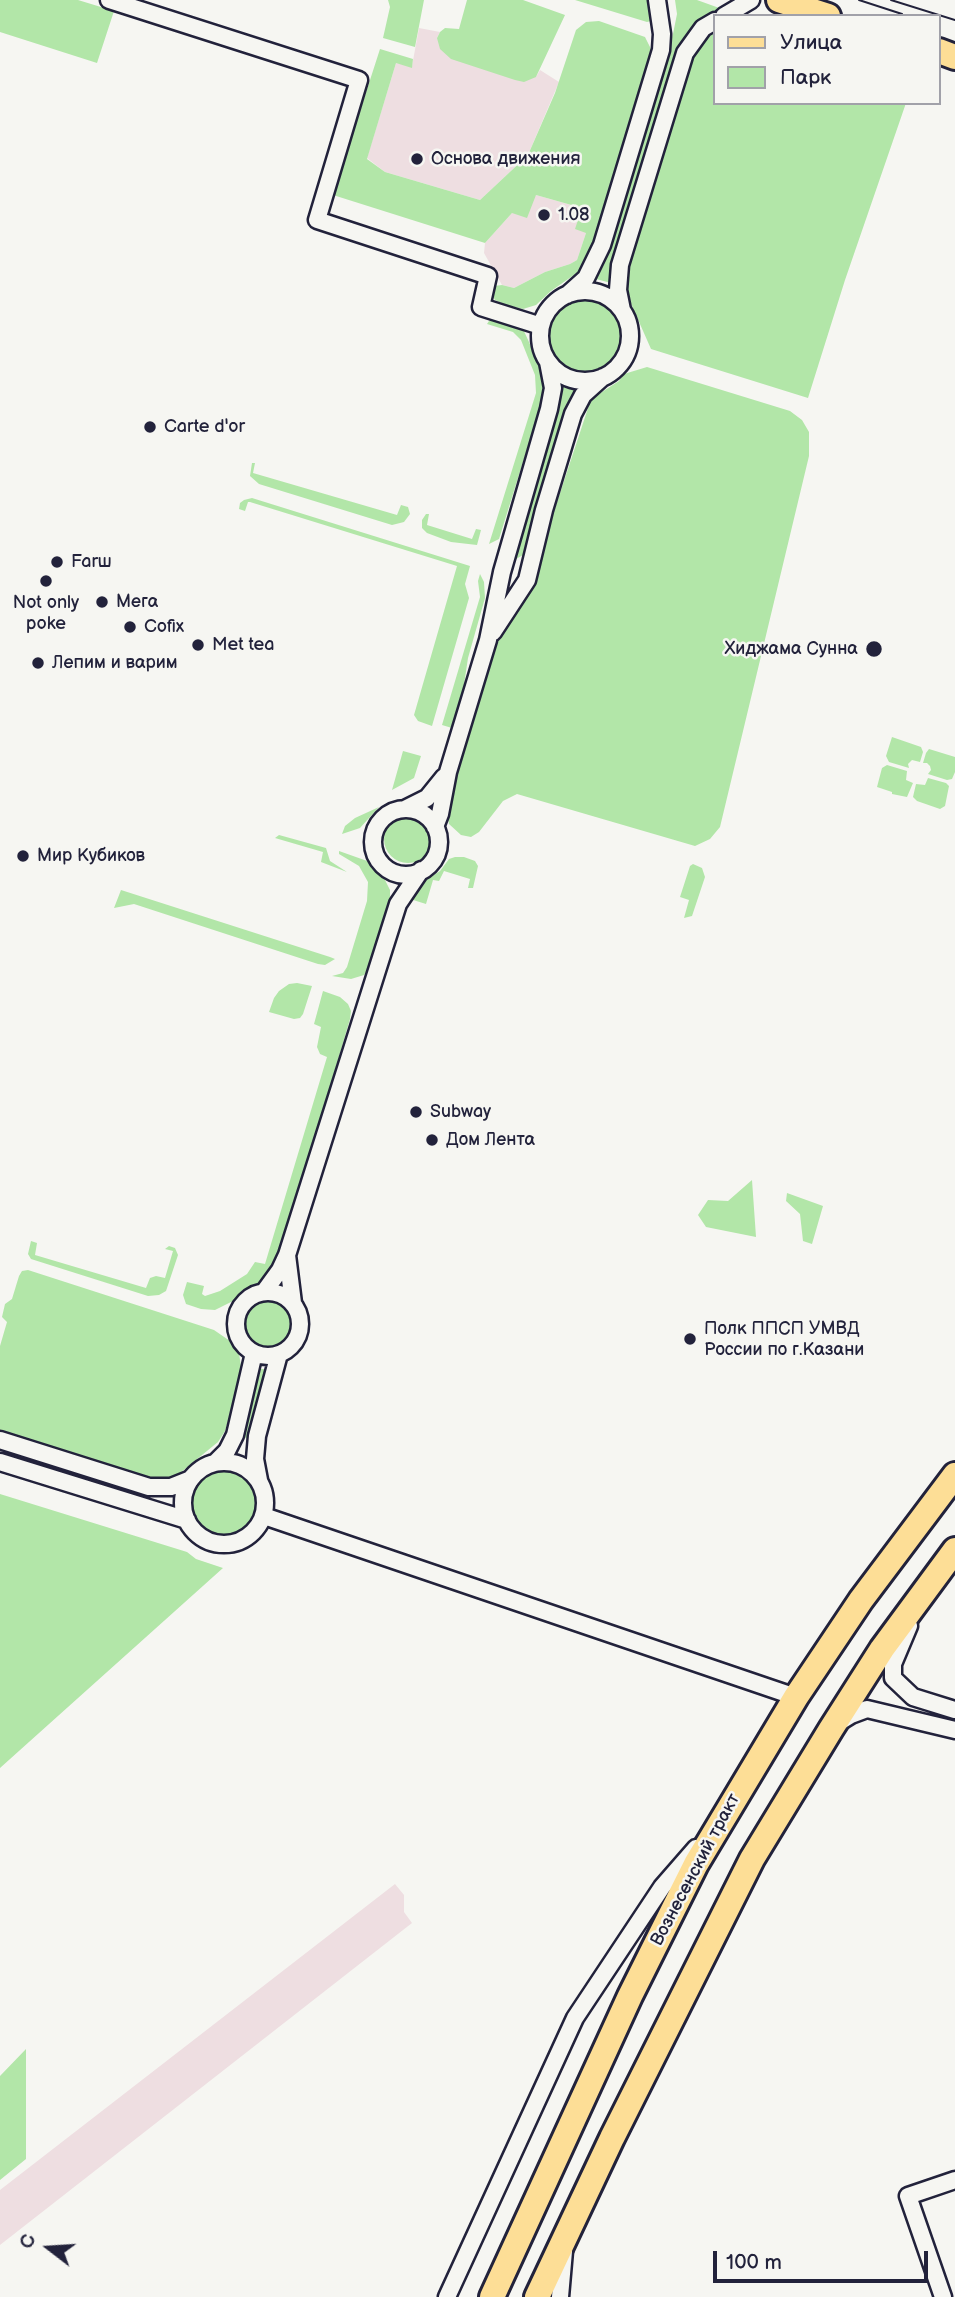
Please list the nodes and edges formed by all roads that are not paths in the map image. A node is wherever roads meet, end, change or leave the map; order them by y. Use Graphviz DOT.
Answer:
graph roads {
  1 [pos="109,0"];
  2 [pos="657,0"];
  3 [pos="751,0"];
  4 [pos="779,0"];
  5 [pos="727,14"];
  6 [pos="822,14"];
  7 [pos="713,22"];
  8 [pos="567,295"];
  9 [pos="622,310"];
  10 [pos="541,326"];
  11 [pos="548,362"];
  12 [pos="603,377"];
  13 [pos="535,552"];
  14 [pos="502,572"];
  15 [pos="488,640"];
  16 [pos="448,772"];
  17 [pos="405,809"];
  18 [pos="435,827"];
  19 [pos="422,870"];
  20 [pos="391,871"];
  21 [pos="398,904"];
  22 [pos="287,1255"];
  23 [pos="264,1292"];
  24 [pos="293,1303"];
  25 [pos="254,1353"];
  26 [pos="279,1354"];
  27 [pos="0,1440"];
  28 [pos="0,1462"];
  29 [pos="215,1463"];
  30 [pos="955,1475"];
  31 [pos="191,1479"];
  32 [pos="259,1480"];
  33 [pos="264,1516"];
  34 [pos="187,1520"];
  35 [pos="955,1550"];
  36 [pos="921,1595"];
  37 [pos="796,1698"];
  38 [pos="955,1710"];
  39 [pos="831,1729"];
  40 [pos="955,1730"];
  41 [pos="723,1817"];
  42 [pos="955,2180"];
  43 [pos="565,2236"];
  44 [pos="447,2297"];
  45 [pos="492,2297"];
  46 [pos="537,2297"];
  47 [pos="560,2297"];
  48 [pos="943,2297"];
  1 -- 10 [label="street"];
  2 -- 8 [label="street"];
  3 -- 5 [label="street"];
  4 -- 6 [label="main road"];
  7 -- 9 [label="street"];
  8 -- 9 [label="street"];
  8 -- 10 [label="street"];
  9 -- 12 [label="street"];
  10 -- 11 [label="street"];
  11 -- 12 [label="street"];
  11 -- 14 [label="street"];
  12 -- 13 [label="street"];
  13 -- 14 [label="street"];
  13 -- 15 [label="street"];
  14 -- 15 [label="street"];
  15 -- 16 [label="street"];
  16 -- 17 [label="street"];
  16 -- 18 [label="street"];
  17 -- 18 [label="street"];
  17 -- 20 [label="street"];
  18 -- 19 [label="street"];
  19 -- 20 [label="street"];
  19 -- 21 [label="street"];
  20 -- 21 [label="street"];
  21 -- 22 [label="street"];
  22 -- 23 [label="street"];
  22 -- 24 [label="street"];
  23 -- 24 [label="street"];
  23 -- 25 [label="street"];
  24 -- 26 [label="street"];
  25 -- 26 [label="street"];
  25 -- 29 [label="street"];
  26 -- 32 [label="street"];
  27 -- 31 [label="street"];
  28 -- 34 [label="street"];
  29 -- 31 [label="street"];
  29 -- 32 [label="street"];
  30 -- 37 [label="main road, Вознесенский тракт"];
  31 -- 34 [label="street"];
  32 -- 33 [label="street"];
  33 -- 34 [label="street"];
  33 -- 37 [label="street"];
  35 -- 36 [label="main road"];
  36 -- 38 [label="street"];
  36 -- 39 [label="main road"];
  37 -- 41 [label="main road, Вознесенский тракт"];
  39 -- 40 [label="street"];
  39 -- 43 [label="main road"];
  41 -- 44 [label="street"];
  41 -- 45 [label="main road, Вознесенский тракт"];
  42 -- 48 [label="street"];
  43 -- 46 [label="main road"];
  43 -- 47 [label="street"];
}
